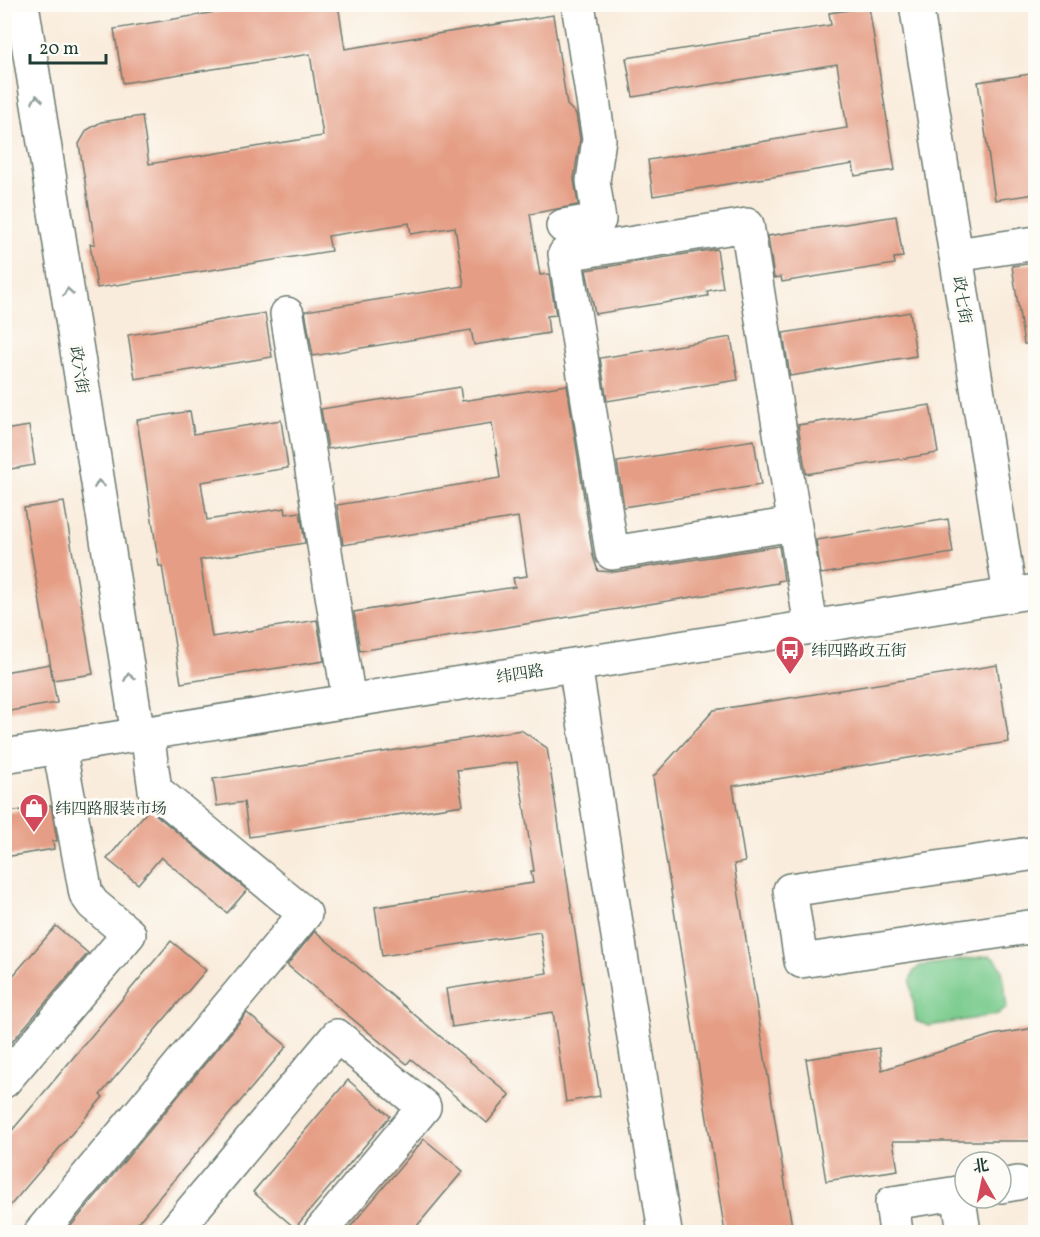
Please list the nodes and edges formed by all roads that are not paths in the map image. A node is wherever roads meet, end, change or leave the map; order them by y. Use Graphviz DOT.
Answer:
graph roads {
  1 [pos="22,4"];
  2 [pos="578,4"];
  3 [pos="916,4"];
  4 [pos="563,226"];
  5 [pos="1035,243"];
  6 [pos="956,255"];
  7 [pos="287,314"];
  8 [pos="794,524"];
  9 [pos="1023,593"];
  10 [pos="811,627"];
  11 [pos="575,665"];
  12 [pos="349,701"];
  13 [pos="143,734"];
  14 [pos="59,747"];
  15 [pos="4,756"];
  16 [pos="1035,854"];
  17 [pos="1035,926"];
  18 [pos="4,1081"];
  19 [pos="953,1193"];
  20 [pos="962,1210"];
  21 [pos="41,1233"];
  22 [pos="174,1233"];
  23 [pos="320,1233"];
  24 [pos="664,1233"];
  25 [pos="896,1233"];
  26 [pos="964,1233"];
  13 -- 1 [label="street, 政六街, one-way"];
  2 -- 4 [label="street"];
  3 -- 6 [label="street, 政七街"];
  5 -- 6 [label="street"];
  6 -- 9 [label="street, 政七街"];
  7 -- 12 [label="street"];
  8 -- 8 [label="street"];
  8 -- 10 [label="street"];
  9 -- 10 [label="street, 纬四路"];
  10 -- 11 [label="street, 纬四路"];
  11 -- 12 [label="street, 纬四路"];
  11 -- 24 [label="street"];
  12 -- 13 [label="street, 纬四路"];
  13 -- 14 [label="street, 纬四路"];
  13 -- 21 [label="street, 政六街"];
  14 -- 15 [label="street, 纬四路"];
  14 -- 18 [label="street"];
  16 -- 17 [label="street"];
  19 -- 25 [label="street"];
  20 -- 26 [label="street"];
  22 -- 23 [label="street"];
}
